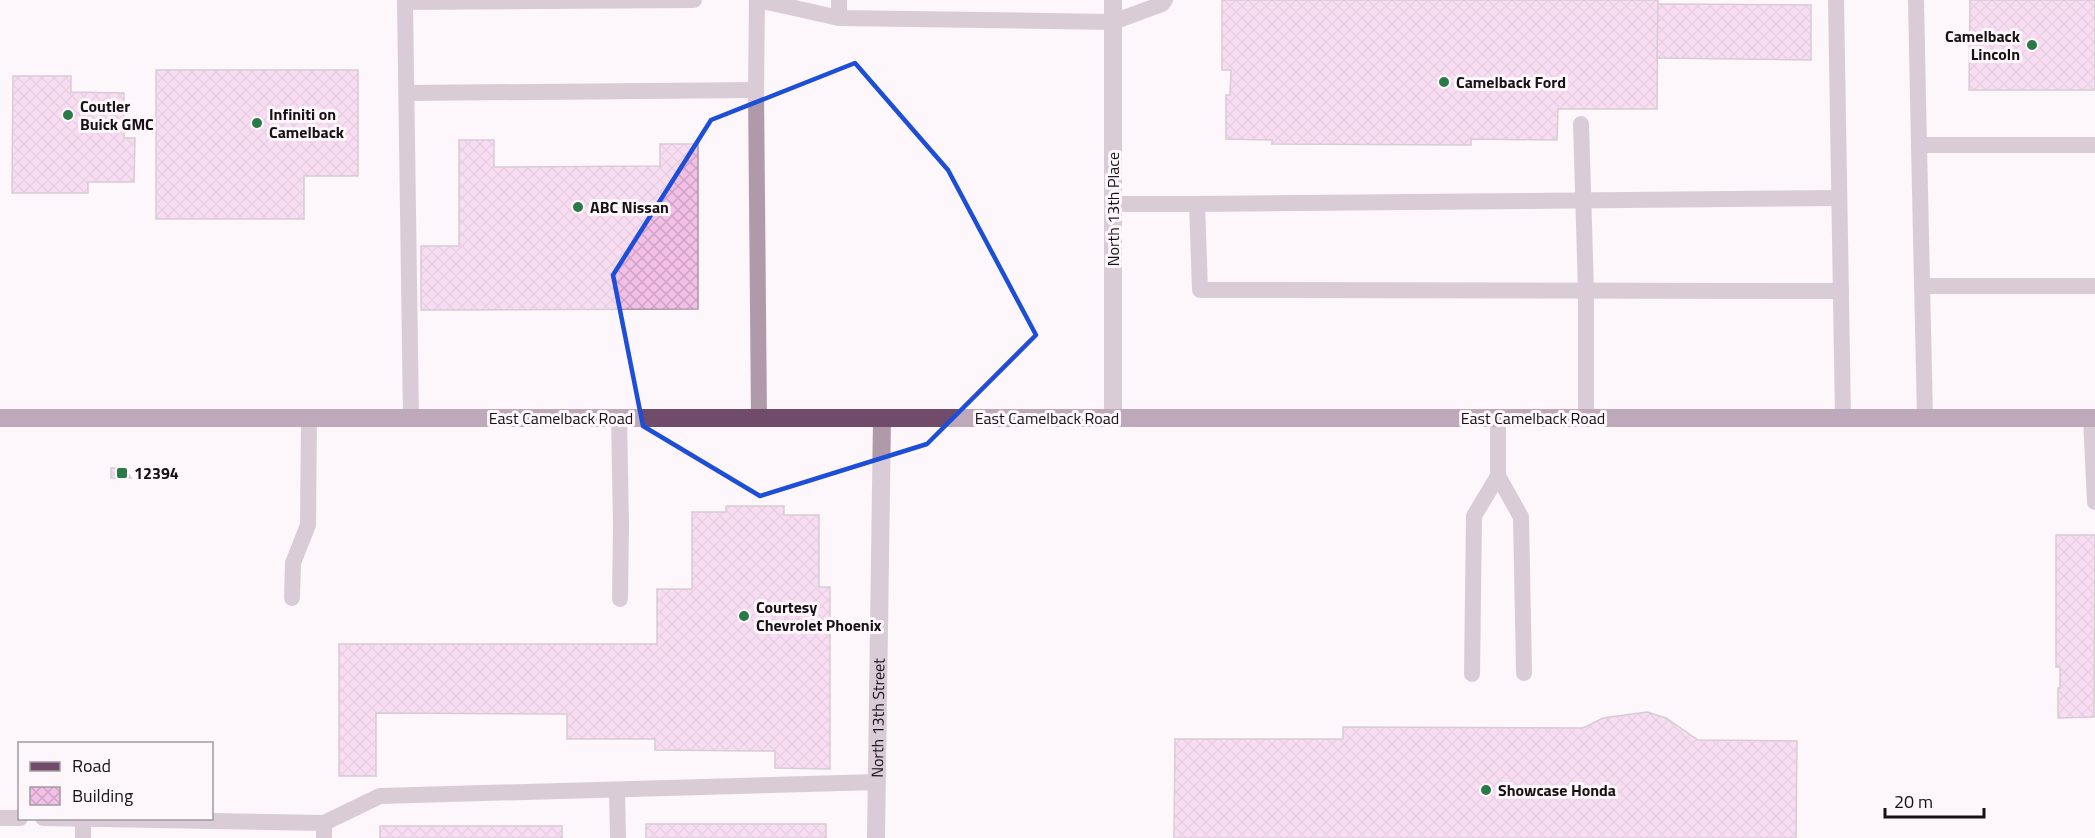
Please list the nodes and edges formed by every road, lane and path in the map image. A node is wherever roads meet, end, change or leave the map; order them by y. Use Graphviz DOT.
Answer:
graph roads {
  1 [pos="694,0"];
  2 [pos="758,0"];
  3 [pos="839,0"];
  4 [pos="1113,0"];
  5 [pos="1165,0"];
  6 [pos="1836,0"];
  7 [pos="1916,0"];
  8 [pos="839,18"];
  9 [pos="1113,22"];
  10 [pos="756,90"];
  11 [pos="407,93"];
  12 [pos="1581,124"];
  13 [pos="2095,144"];
  14 [pos="1919,145"];
  15 [pos="1839,198"];
  16 [pos="1583,200"];
  17 [pos="1113,204"];
  18 [pos="1197,204"];
  19 [pos="1922,286"];
  20 [pos="2095,286"];
  21 [pos="1586,291"];
  22 [pos="1841,291"];
  23 [pos="0,417"];
  24 [pos="1498,417"];
  25 [pos="309,418"];
  26 [pos="411,418"];
  27 [pos="619,418"];
  28 [pos="759,418"];
  29 [pos="882,418"];
  30 [pos="1113,418"];
  31 [pos="1586,418"];
  32 [pos="1843,418"];
  33 [pos="1925,418"];
  34 [pos="2093,418"];
  35 [pos="1498,476"];
  36 [pos="2095,502"];
  37 [pos="292,598"];
  38 [pos="620,599"];
  39 [pos="1524,673"];
  40 [pos="1472,674"];
  41 [pos="877,782"];
  42 [pos="617,790"];
  43 [pos="0,818"];
  44 [pos="18,818"];
  45 [pos="83,820"];
  46 [pos="95,820"];
  47 [pos="211,830"];
  48 [pos="324,830"];
  49 [pos="83,838"];
  50 [pos="618,838"];
  51 [pos="876,838"];
  1 -- 11 [label="lane"];
  2 -- 8 [label="lane"];
  2 -- 10 [label="lane"];
  3 -- 8 [label="lane"];
  4 -- 9 [label="street, North 13th Place"];
  5 -- 9 [label="lane"];
  6 -- 15 [label="lane"];
  7 -- 14 [label="lane"];
  8 -- 9 [label="lane"];
  9 -- 17 [label="street, North 13th Place"];
  10 -- 11 [label="lane"];
  10 -- 28 [label="lane"];
  11 -- 26 [label="lane"];
  12 -- 16 [label="lane"];
  13 -- 14 [label="lane"];
  14 -- 19 [label="lane"];
  15 -- 16 [label="lane"];
  15 -- 22 [label="lane"];
  16 -- 18 [label="lane"];
  16 -- 21 [label="lane"];
  17 -- 18 [label="lane"];
  17 -- 30 [label="street, North 13th Place"];
  18 -- 21 [label="lane"];
  19 -- 20 [label="lane"];
  19 -- 33 [label="lane"];
  21 -- 22 [label="lane"];
  21 -- 31 [label="lane"];
  22 -- 32 [label="lane"];
  23 -- 25 [label="main road, East Camelback Road"];
  24 -- 30 [label="main road, East Camelback Road"];
  24 -- 31 [label="main road, East Camelback Road"];
  24 -- 35 [label="lane"];
  25 -- 26 [label="main road, East Camelback Road"];
  25 -- 37 [label="lane"];
  26 -- 27 [label="main road, East Camelback Road"];
  27 -- 28 [label="main road, East Camelback Road"];
  27 -- 38 [label="lane"];
  28 -- 29 [label="main road, East Camelback Road"];
  29 -- 30 [label="main road, East Camelback Road"];
  29 -- 41 [label="street, North 13th Street"];
  31 -- 32 [label="main road, East Camelback Road"];
  32 -- 33 [label="main road, East Camelback Road"];
  33 -- 34 [label="main road, East Camelback Road"];
  34 -- 36 [label="lane"];
  35 -- 39 [label="lane"];
  35 -- 40 [label="lane"];
  41 -- 42 [label="lane"];
  41 -- 51 [label="street, North 13th Street"];
  42 -- 48 [label="lane"];
  42 -- 50 [label="lane"];
  43 -- 44 [label="lane"];
  45 -- 49 [label="lane"];
  46 -- 47 [label="lane"];
  47 -- 48 [label="lane"];
}
